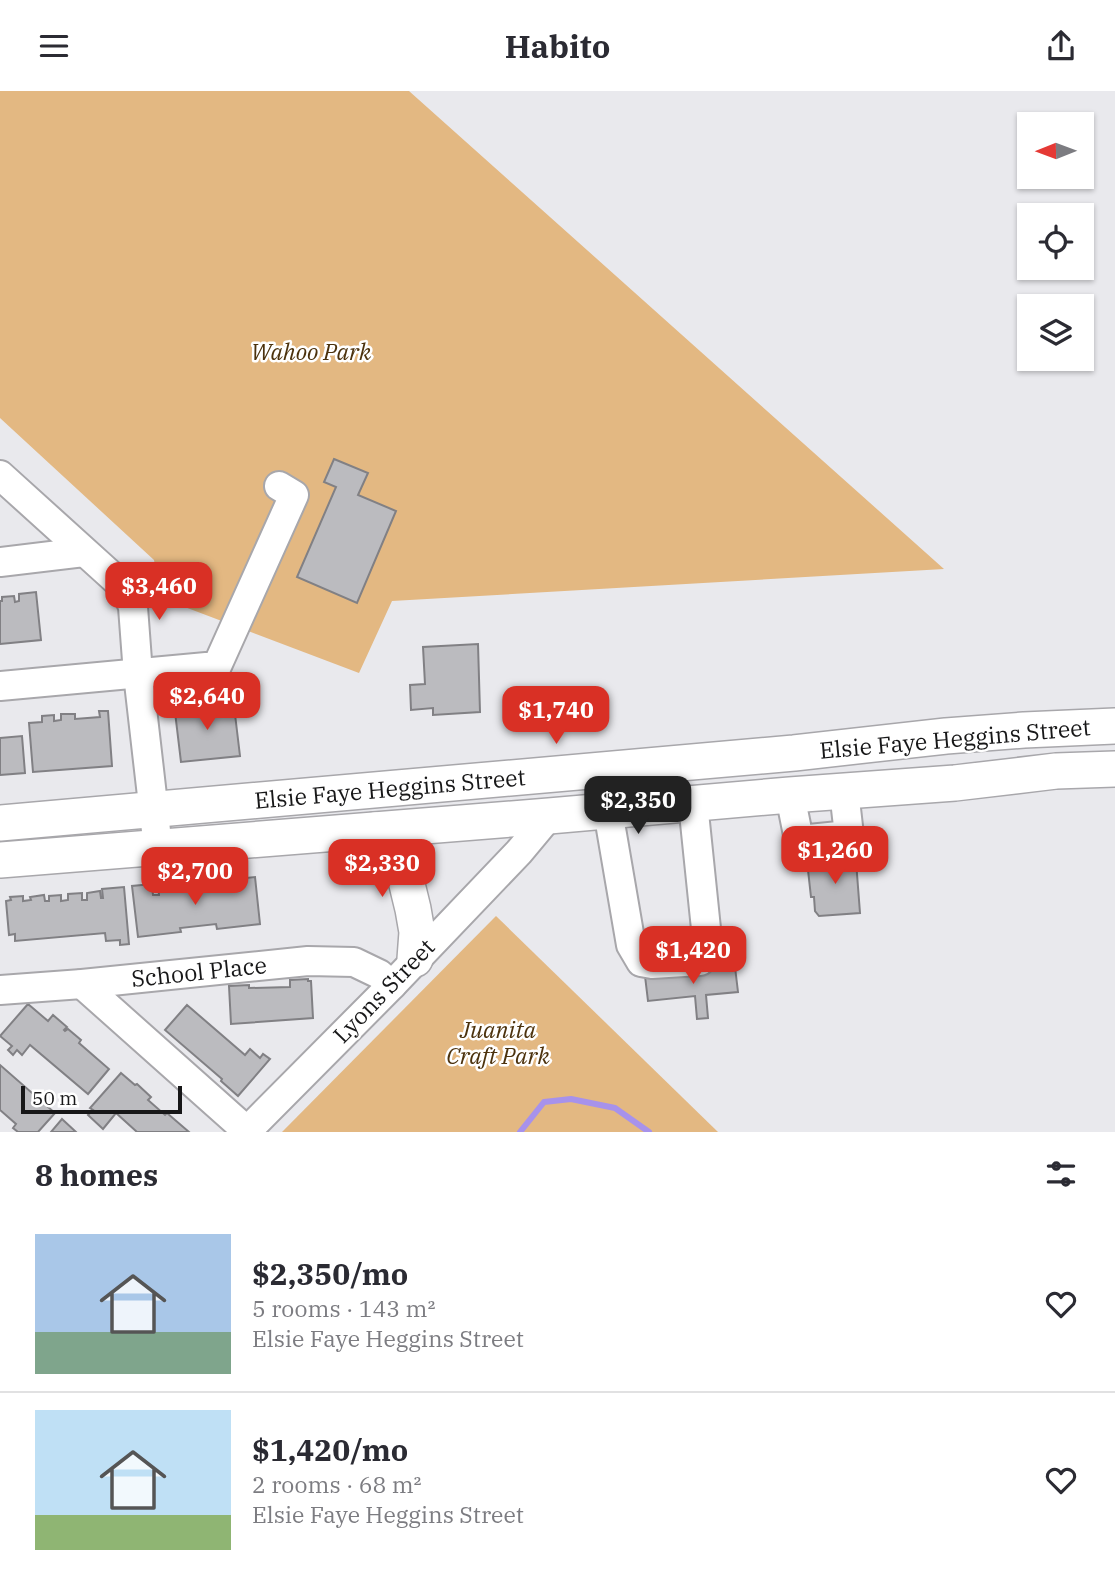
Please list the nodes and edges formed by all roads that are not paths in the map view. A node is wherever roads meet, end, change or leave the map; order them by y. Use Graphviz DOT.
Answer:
graph roads {
  1 [pos="0,475"];
  2 [pos="279,486"];
  3 [pos="83,552"];
  4 [pos="0,562"];
  5 [pos="138,674"];
  6 [pos="0,686"];
  7 [pos="1115,726"];
  8 [pos="846,748"];
  9 [pos="1115,769"];
  10 [pos="847,791"];
  11 [pos="790,795"];
  12 [pos="694,803"];
  13 [pos="154,809"];
  14 [pos="608,811"];
  15 [pos="549,816"];
  16 [pos="0,823"];
  17 [pos="375,830"];
  18 [pos="158,848"];
  19 [pos="0,860"];
  20 [pos="403,972"];
  21 [pos="82,984"];
  22 [pos="0,990"];
  23 [pos="257,1128"];
  1 -- 3 [label="street"];
  2 -- 5 [label="street"];
  3 -- 4 [label="street"];
  3 -- 5 [label="street"];
  5 -- 6 [label="street"];
  5 -- 13 [label="street"];
  7 -- 8 [label="main road, Elsie Faye Heggins Street"];
  8 -- 10 [label="main road"];
  8 -- 13 [label="main road, Elsie Faye Heggins Street"];
  9 -- 10 [label="main road, Elsie Faye Heggins Street"];
  10 -- 11 [label="main road, Elsie Faye Heggins Street"];
  10 -- 11 [label="street"];
  11 -- 12 [label="main road, Elsie Faye Heggins Street"];
  12 -- 14 [label="main road, Elsie Faye Heggins Street"];
  12 -- 14 [label="street"];
  13 -- 16 [label="main road, Elsie Faye Heggins Street"];
  13 -- 18 [label="street"];
  14 -- 15 [label="main road, Elsie Faye Heggins Street"];
  15 -- 17 [label="main road, Elsie Faye Heggins Street"];
  15 -- 20 [label="street, Lyons Street"];
  17 -- 18 [label="main road, Elsie Faye Heggins Street"];
  17 -- 20 [label="main road"];
  18 -- 19 [label="main road, Elsie Faye Heggins Street"];
  20 -- 21 [label="street, School Place"];
  20 -- 23 [label="street, Lyons Street"];
  21 -- 22 [label="street, School Place"];
  21 -- 23 [label="street"];
}
